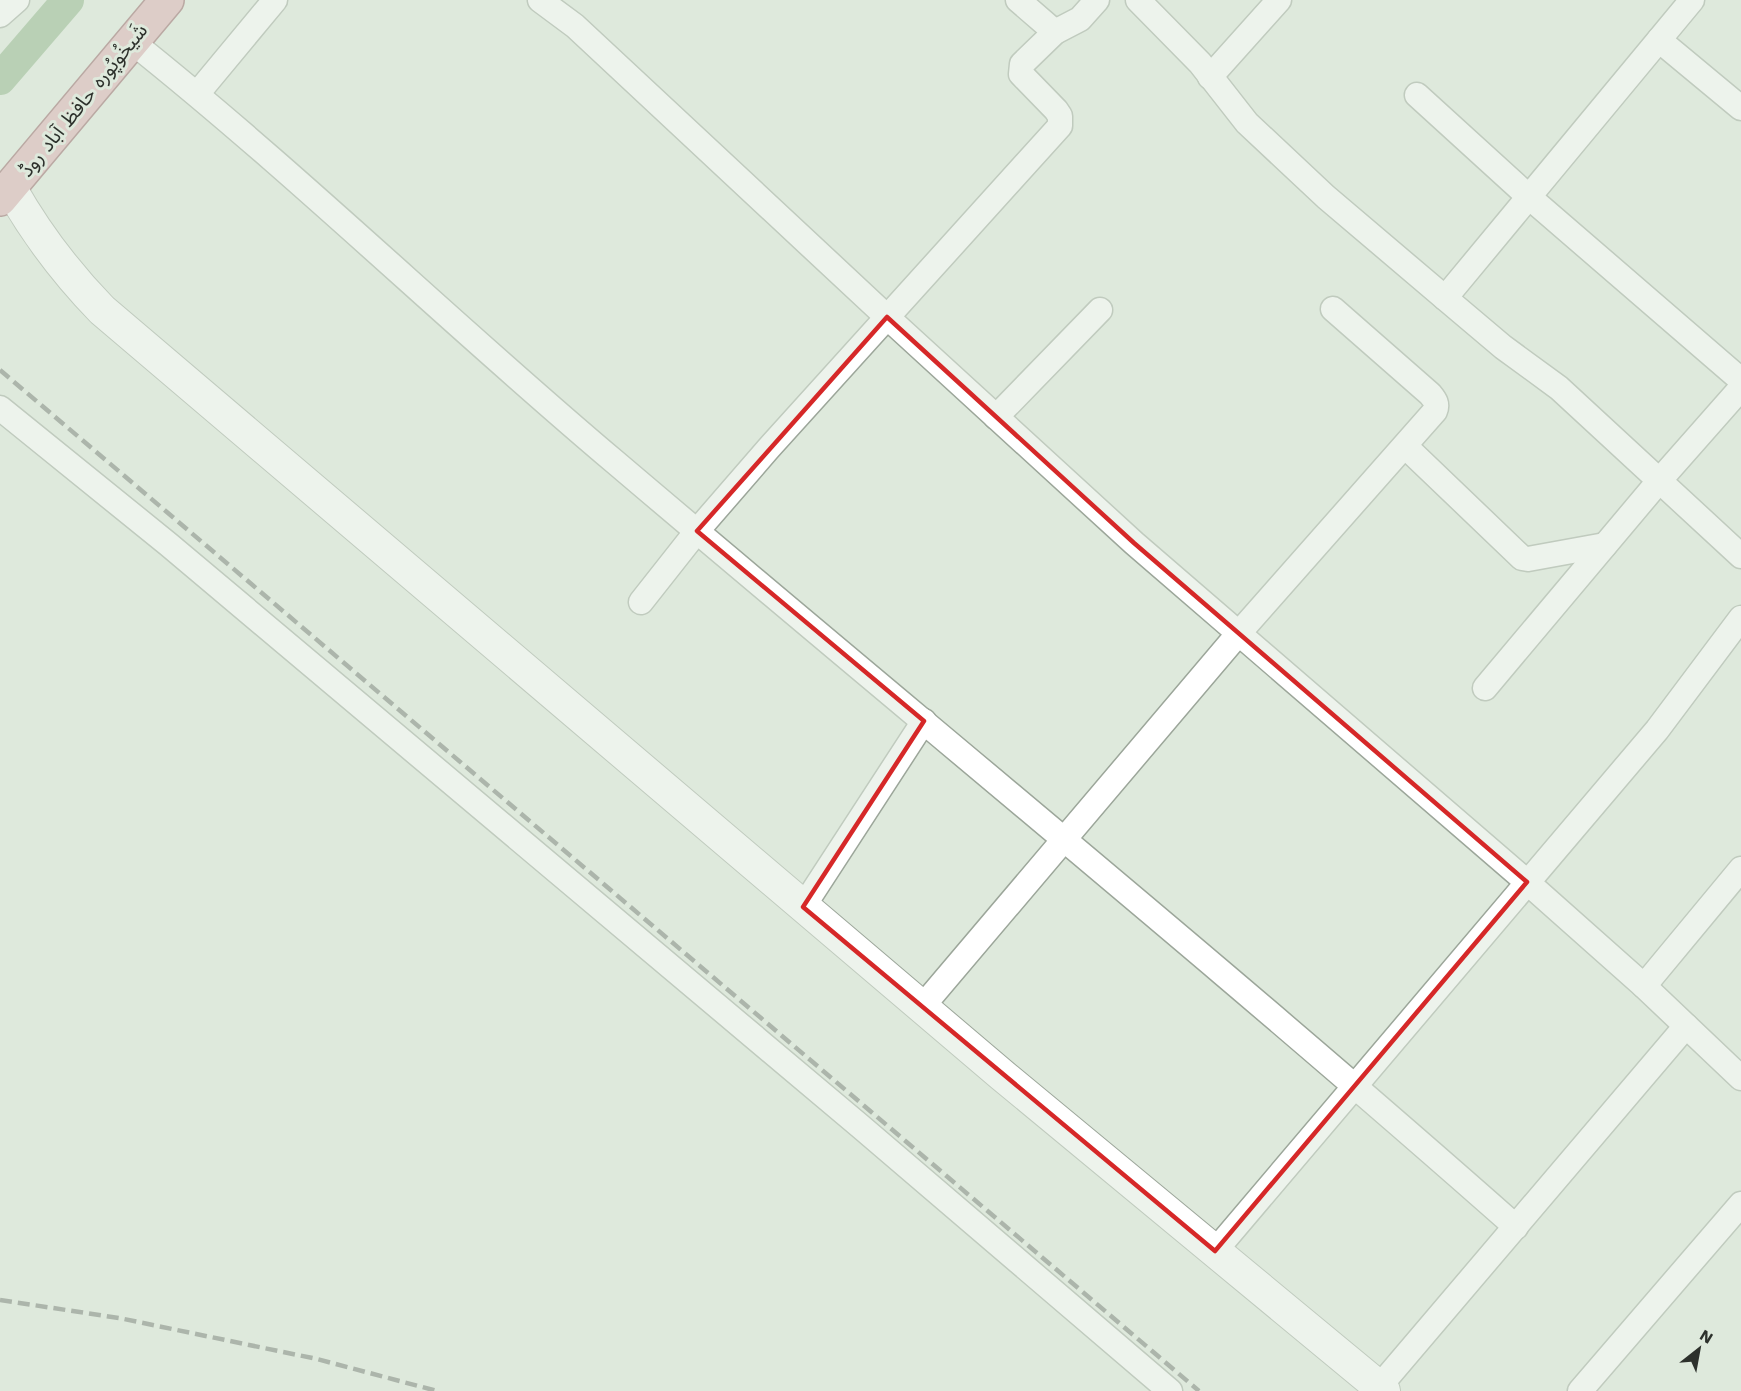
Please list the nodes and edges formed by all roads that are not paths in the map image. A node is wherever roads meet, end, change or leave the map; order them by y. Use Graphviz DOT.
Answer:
graph roads {
  1 [pos="17,0"];
  2 [pos="167,0"];
  3 [pos="275,0"];
  4 [pos="540,0"];
  5 [pos="1018,0"];
  6 [pos="1097,0"];
  7 [pos="1138,0"];
  8 [pos="1279,0"];
  9 [pos="1692,0"];
  10 [pos="0,15"];
  11 [pos="1055,32"];
  12 [pos="1659,40"];
  13 [pos="130,41"];
  14 [pos="1210,78"];
  15 [pos="197,94"];
  16 [pos="1417,95"];
  17 [pos="1741,108"];
  18 [pos="5,194"];
  19 [pos="1529,197"];
  20 [pos="1445,298"];
  21 [pos="1333,309"];
  22 [pos="1100,310"];
  23 [pos="887,317"];
  24 [pos="1741,380"];
  25 [pos="1741,388"];
  26 [pos="0,408"];
  27 [pos="996,417"];
  28 [pos="1405,446"];
  29 [pos="1659,481"];
  30 [pos="697,531"];
  31 [pos="1605,545"];
  32 [pos="1741,556"];
  33 [pos="641,602"];
  34 [pos="1741,618"];
  35 [pos="1239,633"];
  36 [pos="1485,688"];
  37 [pos="924,721"];
  38 [pos="1063,838"];
  39 [pos="1741,869"];
  40 [pos="1527,882"];
  41 [pos="803,907"];
  42 [pos="1644,986"];
  43 [pos="922,1007"];
  44 [pos="1686,1026"];
  45 [pos="1741,1078"];
  46 [pos="1355,1085"];
  47 [pos="1740,1208"];
  48 [pos="1516,1227"];
  49 [pos="1215,1251"];
  50 [pos="1382,1389"];
  51 [pos="1170,1391"];
  52 [pos="1580,1391"];
  1 -- 10 [label="street"];
  2 -- 13 [label="main road, شَيخُوپُورہ حافظ آباد روڈ"];
  3 -- 15 [label="street"];
  4 -- 23 [label="street"];
  5 -- 11 [label="street"];
  6 -- 11 [label="street"];
  7 -- 14 [label="street"];
  8 -- 14 [label="street"];
  9 -- 12 [label="street"];
  11 -- 23 [label="street"];
  12 -- 17 [label="street"];
  12 -- 19 [label="street"];
  13 -- 15 [label="street"];
  13 -- 18 [label="main road, شَيخُوپُورہ حافظ آباد روڈ"];
  14 -- 20 [label="street"];
  15 -- 30 [label="street"];
  16 -- 19 [label="street"];
  18 -- 41 [label="street"];
  19 -- 20 [label="street"];
  19 -- 24 [label="street"];
  20 -- 29 [label="street"];
  21 -- 28 [label="street"];
  22 -- 27 [label="street"];
  23 -- 27 [label="street"];
  23 -- 30 [label="street"];
  25 -- 29 [label="street"];
  26 -- 51 [label="street"];
  27 -- 35 [label="street"];
  28 -- 31 [label="street"];
  28 -- 35 [label="street"];
  29 -- 31 [label="street"];
  29 -- 32 [label="street"];
  30 -- 33 [label="street"];
  30 -- 37 [label="street"];
  31 -- 36 [label="street"];
  34 -- 40 [label="street"];
  35 -- 38 [label="street"];
  35 -- 40 [label="street"];
  37 -- 38 [label="street"];
  37 -- 41 [label="street"];
  38 -- 43 [label="street"];
  38 -- 46 [label="street"];
  39 -- 42 [label="street"];
  40 -- 42 [label="street"];
  40 -- 46 [label="street"];
  41 -- 43 [label="street"];
  42 -- 44 [label="street"];
  43 -- 49 [label="street"];
  44 -- 45 [label="street"];
  44 -- 48 [label="street"];
  46 -- 48 [label="street"];
  46 -- 49 [label="street"];
  47 -- 52 [label="street"];
  48 -- 50 [label="street"];
  49 -- 50 [label="street"];
}
